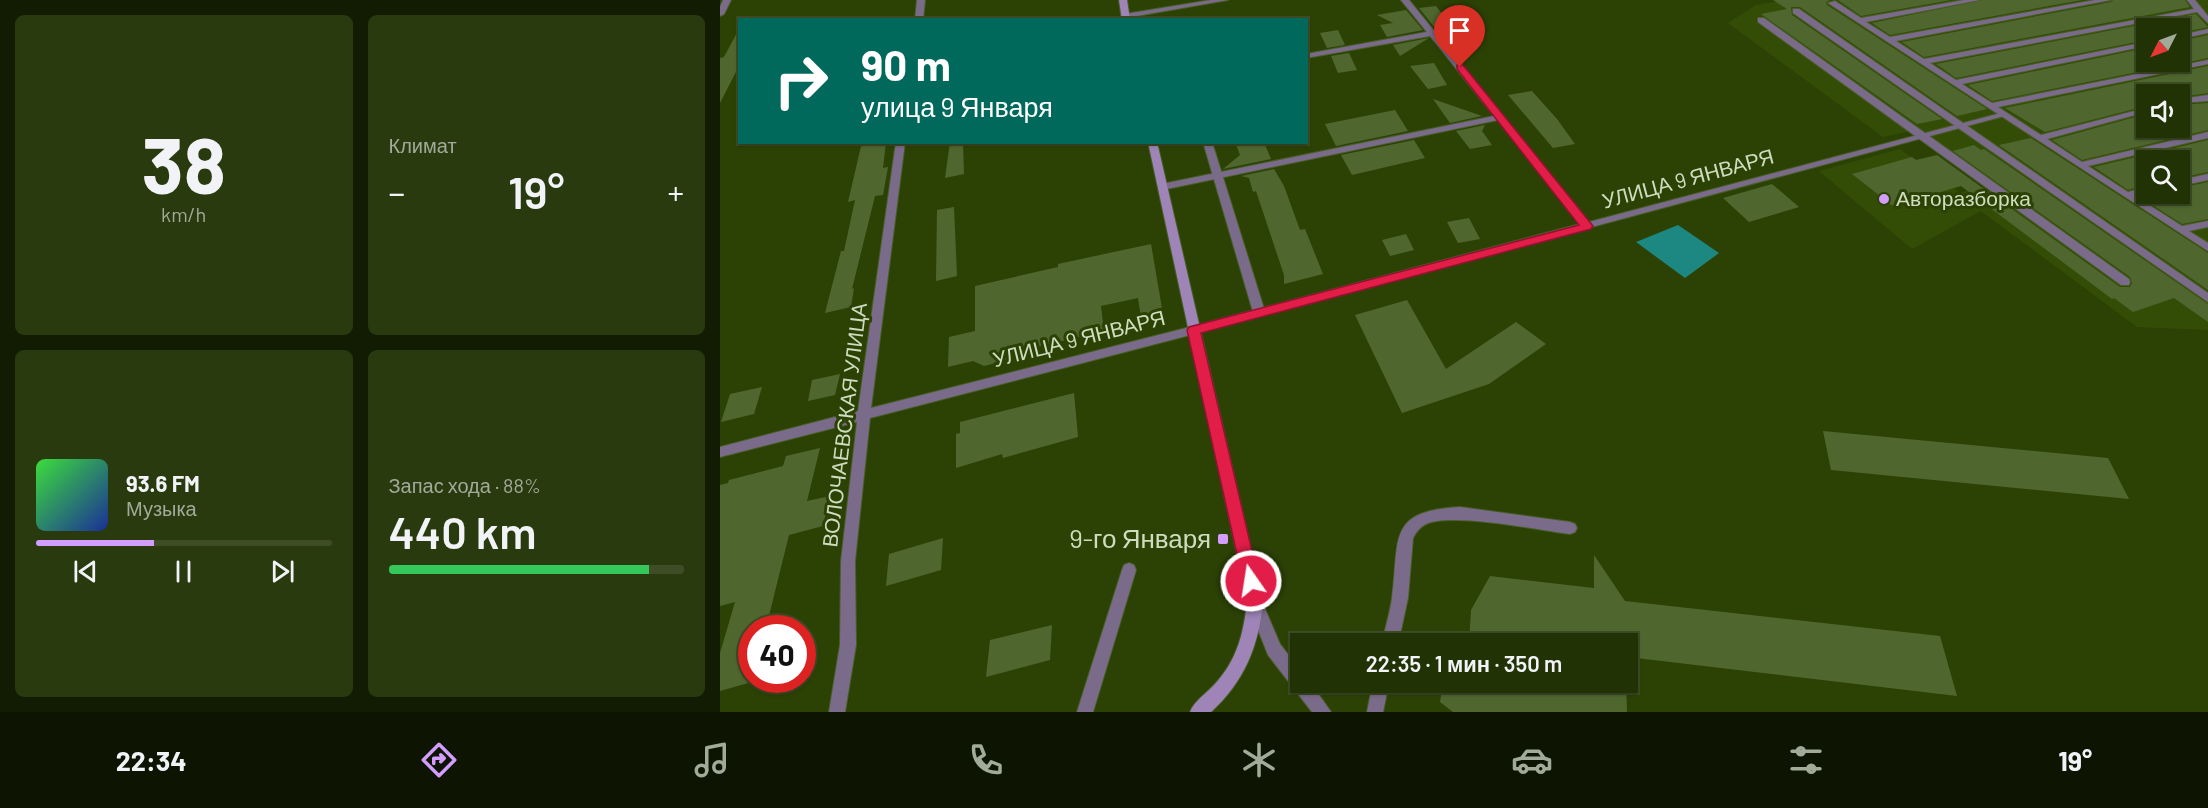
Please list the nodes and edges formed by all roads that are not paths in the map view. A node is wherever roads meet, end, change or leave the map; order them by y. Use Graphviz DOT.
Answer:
graph roads {
  1 [pos="727,0"];
  2 [pos="921,0"];
  3 [pos="1123,0"];
  4 [pos="1224,0"];
  5 [pos="1405,0"];
  6 [pos="1848,0"];
  7 [pos="1976,0"];
  8 [pos="2107,0"];
  9 [pos="2191,0"];
  10 [pos="2198,10"];
  11 [pos="1796,11"];
  12 [pos="720,14"];
  13 [pos="919,18"];
  14 [pos="1125,18"];
  15 [pos="1761,20"];
  16 [pos="1859,21"];
  17 [pos="2208,21"];
  18 [pos="2208,31"];
  19 [pos="1433,33"];
  20 [pos="2190,35"];
  21 [pos="1889,40"];
  22 [pos="2136,46"];
  23 [pos="1308,56"];
  24 [pos="1922,62"];
  25 [pos="2208,62"];
  26 [pos="1954,83"];
  27 [pos="2208,98"];
  28 [pos="2190,100"];
  29 [pos="1990,106"];
  30 [pos="2136,113"];
  31 [pos="2004,116"];
  32 [pos="1500,117"];
  33 [pos="1960,127"];
  34 [pos="2208,135"];
  35 [pos="1924,137"];
  36 [pos="2039,138"];
  37 [pos="902,144"];
  38 [pos="1152,144"];
  39 [pos="1207,144"];
  40 [pos="2080,165"];
  41 [pos="1217,176"];
  42 [pos="2208,177"];
  43 [pos="2190,181"];
  44 [pos="1162,187"];
  45 [pos="2136,192"];
  46 [pos="2126,195"];
  47 [pos="2208,224"];
  48 [pos="1587,226"];
  49 [pos="2180,230"];
  50 [pos="2208,249"];
  51 [pos="2126,282"];
  52 [pos="2208,298"];
  53 [pos="1259,312"];
  54 [pos="1194,330"];
  55 [pos="864,415"];
  56 [pos="720,452"];
  57 [pos="1570,528"];
  58 [pos="1129,570"];
  59 [pos="1255,601"];
  60 [pos="1392,633"];
  61 [pos="1379,693"];
  62 [pos="837,712"];
  63 [pos="1085,712"];
  64 [pos="1198,712"];
  65 [pos="1323,712"];
  66 [pos="1375,712"];
  1 -- 12 [label="street"];
  2 -- 13 [label="street"];
  3 -- 14 [label="street"];
  4 -- 14 [label="street"];
  5 -- 19 [label="street"];
  6 -- 16 [label="street"];
  7 -- 16 [label="street"];
  8 -- 21 [label="street"];
  9 -- 10 [label="street"];
  10 -- 17 [label="street"];
  10 -- 24 [label="street"];
  11 -- 33 [label="street"];
  15 -- 35 [label="street"];
  16 -- 21 [label="street"];
  18 -- 20 [label="street"];
  19 -- 23 [label="street"];
  19 -- 32 [label="street"];
  21 -- 24 [label="street"];
  22 -- 26 [label="street"];
  24 -- 26 [label="street"];
  25 -- 29 [label="street"];
  26 -- 29 [label="street"];
  27 -- 28 [label="street"];
  29 -- 31 [label="street"];
  30 -- 36 [label="street"];
  31 -- 33 [label="street, УЛИЦА 9 ЯНВАРЯ"];
  31 -- 36 [label="street"];
  32 -- 41 [label="street"];
  32 -- 48 [label="street"];
  33 -- 35 [label="street, УЛИЦА 9 ЯНВАРЯ"];
  33 -- 52 [label="street"];
  34 -- 40 [label="street"];
  35 -- 48 [label="street, УЛИЦА 9 ЯНВАРЯ"];
  35 -- 51 [label="street"];
  36 -- 40 [label="street"];
  37 -- 55 [label="street, ВОЛОЧАЕВСКАЯ УЛИЦА"];
  38 -- 44 [label="street"];
  39 -- 41 [label="street"];
  40 -- 46 [label="street"];
  41 -- 44 [label="street"];
  41 -- 53 [label="street"];
  42 -- 43 [label="street"];
  44 -- 54 [label="street"];
  45 -- 46 [label="street"];
  46 -- 49 [label="street"];
  47 -- 49 [label="street"];
  48 -- 53 [label="street, УЛИЦА 9 ЯНВАРЯ"];
  49 -- 50 [label="street"];
  53 -- 54 [label="street, УЛИЦА 9 ЯНВАРЯ"];
  54 -- 55 [label="street, УЛИЦА 9 ЯНВАРЯ"];
  54 -- 59 [label="street"];
  55 -- 56 [label="street, УЛИЦА 9 ЯНВАРЯ"];
  55 -- 62 [label="street, ВОЛОЧАЕВСКАЯ УЛИЦА"];
  57 -- 60 [label="street"];
  58 -- 63 [label="street"];
  59 -- 64 [label="street"];
  59 -- 65 [label="street"];
  61 -- 66 [label="street"];
}
